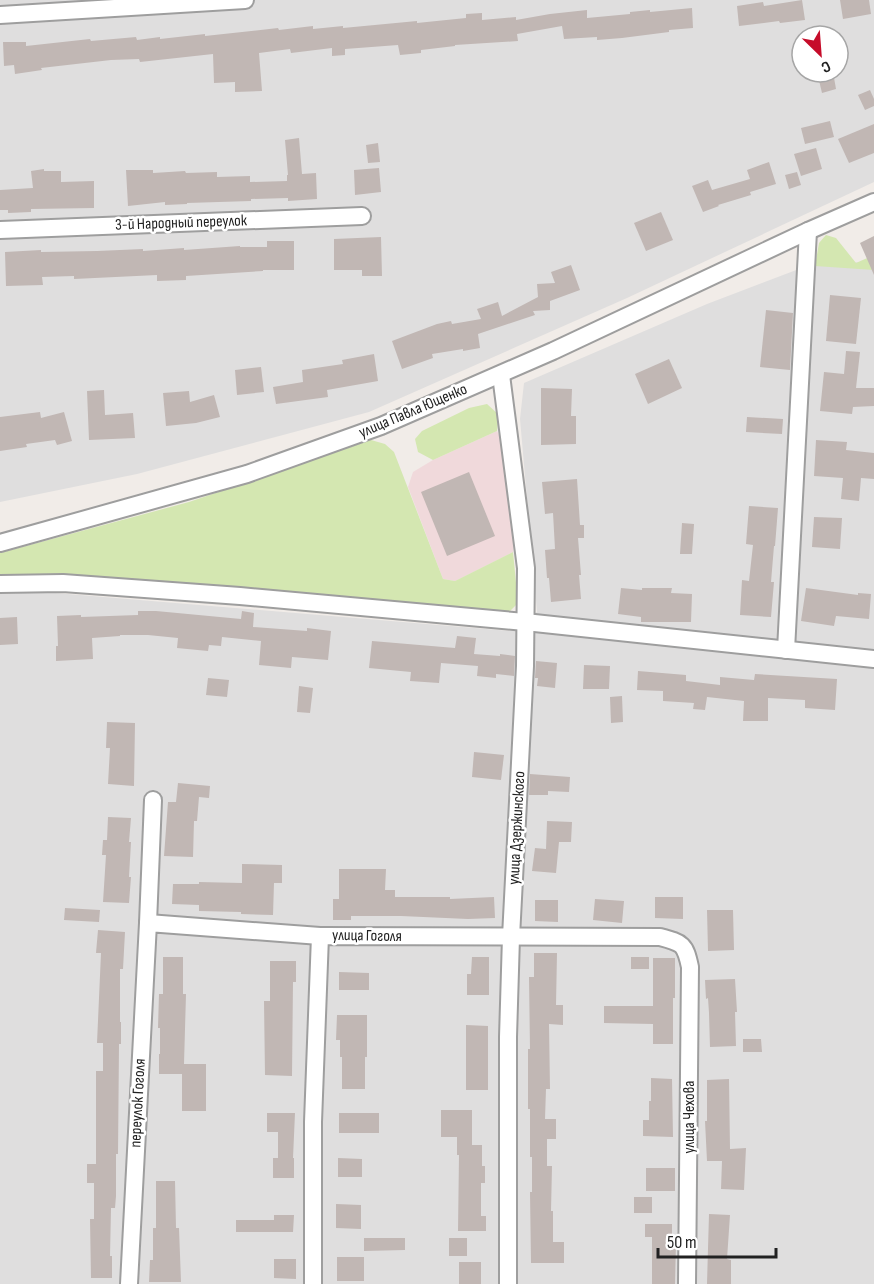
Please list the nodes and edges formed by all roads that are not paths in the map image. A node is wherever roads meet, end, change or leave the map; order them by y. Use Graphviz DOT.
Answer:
graph roads {
  1 [pos="245,0"];
  2 [pos="0,15"];
  3 [pos="874,202"];
  4 [pos="362,216"];
  5 [pos="0,230"];
  6 [pos="808,231"];
  7 [pos="501,375"];
  8 [pos="0,543"];
  9 [pos="0,584"];
  10 [pos="525,622"];
  11 [pos="786,650"];
  12 [pos="874,659"];
  13 [pos="153,800"];
  14 [pos="147,923"];
  15 [pos="320,936"];
  16 [pos="511,937"];
  17 [pos="687,950"];
  18 [pos="129,1284"];
  19 [pos="313,1284"];
  20 [pos="508,1284"];
  21 [pos="687,1284"];
  1 -- 2 [label="street"];
  3 -- 6 [label="street, улица Павла Ющенко"];
  4 -- 5 [label="street, 3-й Народный переулок"];
  6 -- 7 [label="street, улица Павла Ющенко"];
  6 -- 11 [label="street"];
  7 -- 8 [label="street, улица Павла Ющенко"];
  7 -- 10 [label="street, улица Дзержинского"];
  9 -- 10 [label="street"];
  10 -- 11 [label="street"];
  10 -- 16 [label="street, улица Дзержинского"];
  11 -- 12 [label="street"];
  13 -- 14 [label="street, переулок Гоголя"];
  14 -- 15 [label="street"];
  14 -- 18 [label="street, переулок Гоголя"];
  15 -- 16 [label="street, улица Гоголя"];
  15 -- 19 [label="street, улица Гоголя"];
  16 -- 17 [label="street, улица Гоголя"];
  16 -- 20 [label="street, улица Дзержинского"];
  17 -- 21 [label="street, улица Чехова"];
}
